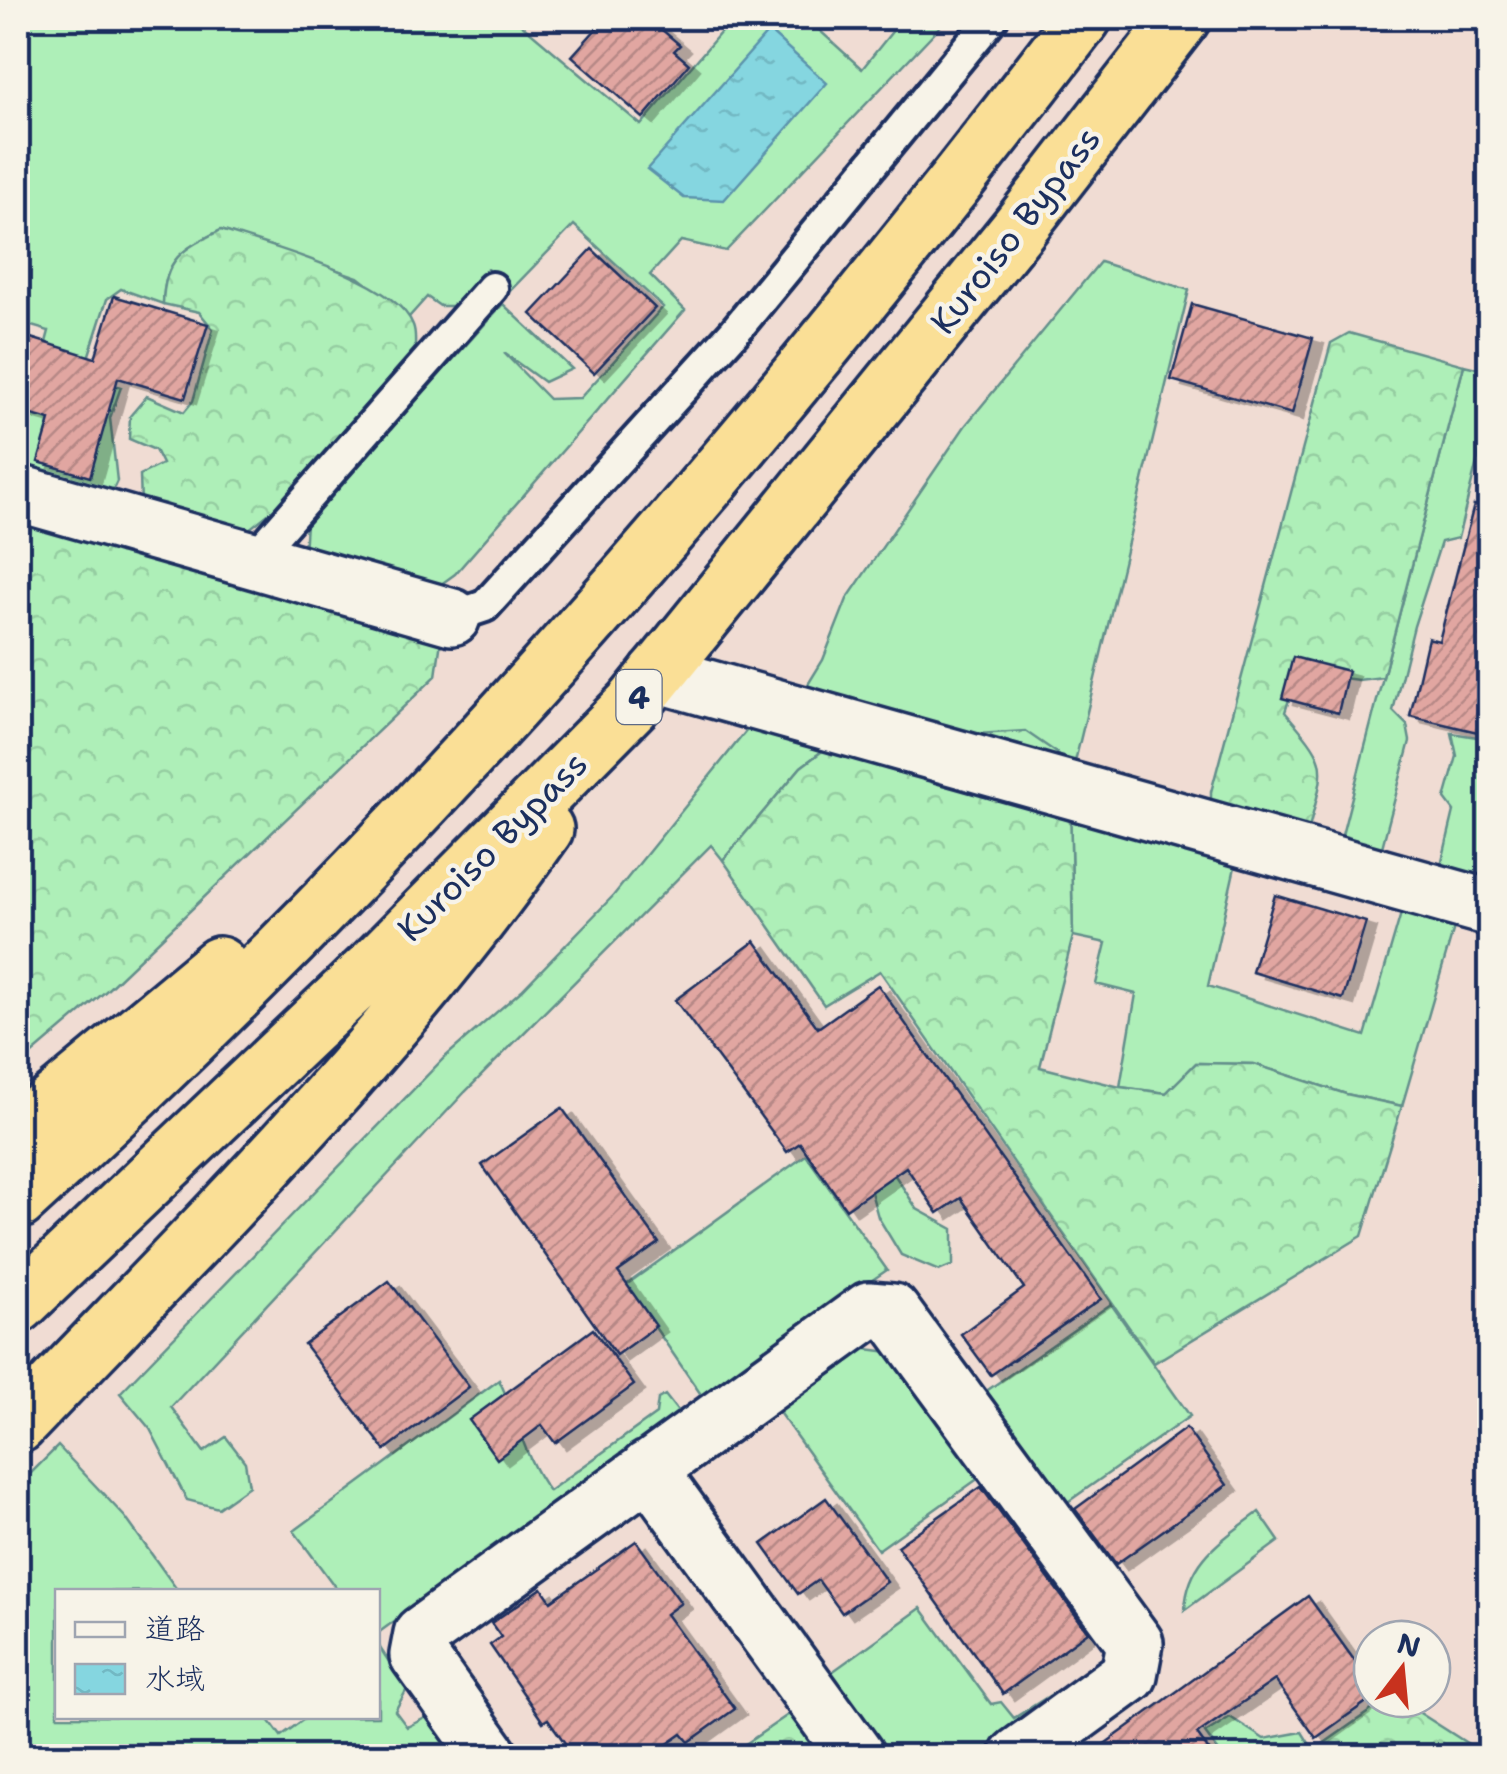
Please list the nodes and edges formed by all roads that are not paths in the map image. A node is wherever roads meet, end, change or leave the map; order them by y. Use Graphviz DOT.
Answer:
graph roads {
  1 [pos="992,18"];
  2 [pos="1083,18"];
  3 [pos="1182,18"];
  4 [pos="492,288"];
  5 [pos="18,493"];
  6 [pos="254,558"];
  7 [pos="452,617"];
  8 [pos="645,689"];
  9 [pos="469,748"];
  10 [pos="1490,908"];
  11 [pos="18,1132"];
  12 [pos="18,1201"];
  13 [pos="18,1305"];
  14 [pos="18,1425"];
  15 [pos="648,1469"];
  16 [pos="490,1756"];
  17 [pos="856,1756"];
  18 [pos="1018,1756"];
  1 -- 7 [label="lane"];
  2 -- 9 [label="highway"];
  3 -- 8 [label="highway, Kuroiso Bypass / 4"];
  4 -- 6 [label="lane"];
  5 -- 6 [label="street"];
  6 -- 7 [label="street"];
  8 -- 10 [label="street"];
  8 -- 13 [label="highway, Kuroiso Bypass / 4"];
  8 -- 14 [label="highway, 4"];
  9 -- 11 [label="highway"];
  9 -- 12 [label="highway"];
  15 -- 16 [label="street"];
  15 -- 17 [label="street"];
  15 -- 18 [label="street"];
}
